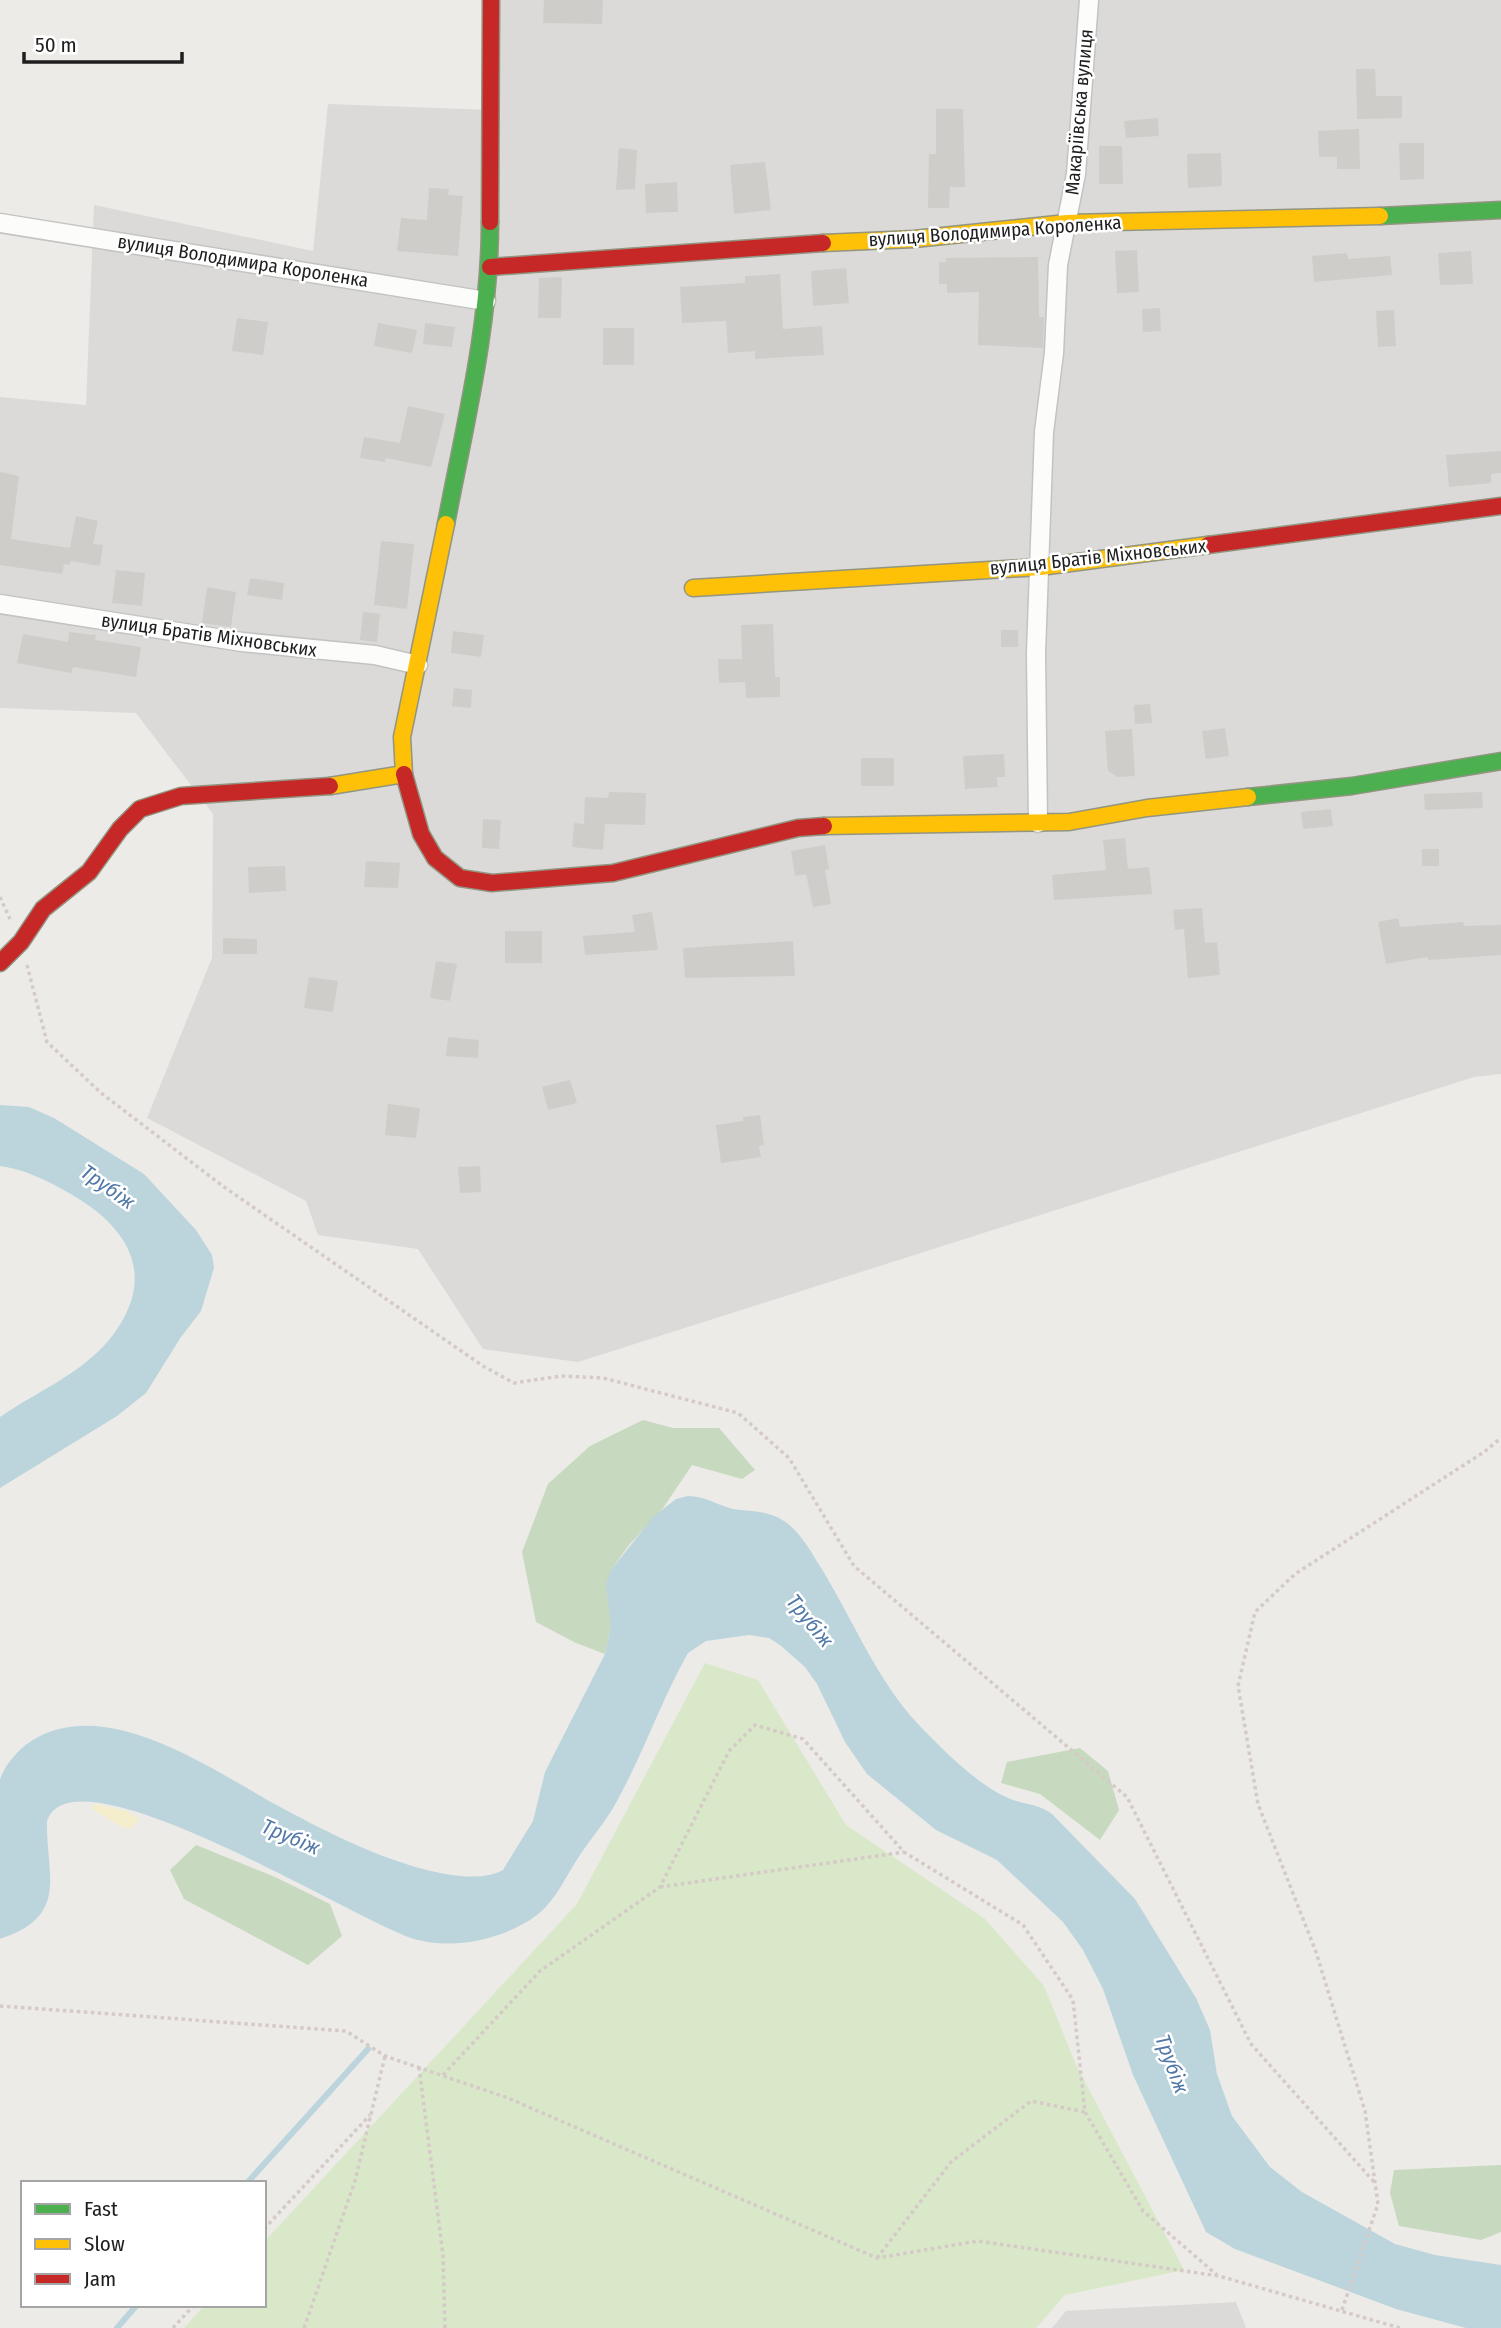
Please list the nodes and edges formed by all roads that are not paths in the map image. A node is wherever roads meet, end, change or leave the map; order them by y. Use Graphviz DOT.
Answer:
graph roads {
  1 [pos="491,0"];
  2 [pos="1089,0"];
  3 [pos="1501,210"];
  4 [pos="0,223"];
  5 [pos="1067,223"];
  6 [pos="490,267"];
  7 [pos="486,301"];
  8 [pos="1501,506"];
  9 [pos="1040,566"];
  10 [pos="693,588"];
  11 [pos="0,604"];
  12 [pos="418,665"];
  13 [pos="1501,761"];
  14 [pos="404,774"];
  15 [pos="1038,823"];
  16 [pos="0,963"];
  1 -- 6 [label="street"];
  2 -- 5 [label="street, Макаріївська вулиця"];
  3 -- 5 [label="street, вулиця Володимира Короленка"];
  4 -- 7 [label="street, вулиця Володимира Короленка"];
  5 -- 6 [label="street, вулиця Володимира Короленка"];
  5 -- 9 [label="street, Макаріївська вулиця"];
  6 -- 7 [label="street"];
  7 -- 12 [label="street"];
  8 -- 9 [label="street, вулиця Братів Міхновських"];
  9 -- 10 [label="street, вулиця Братів Міхновських"];
  9 -- 15 [label="street, Макаріївська вулиця"];
  11 -- 12 [label="street, вулиця Братів Міхновських"];
  12 -- 14 [label="street"];
  13 -- 15 [label="street"];
  14 -- 15 [label="street"];
  14 -- 16 [label="street"];
}
